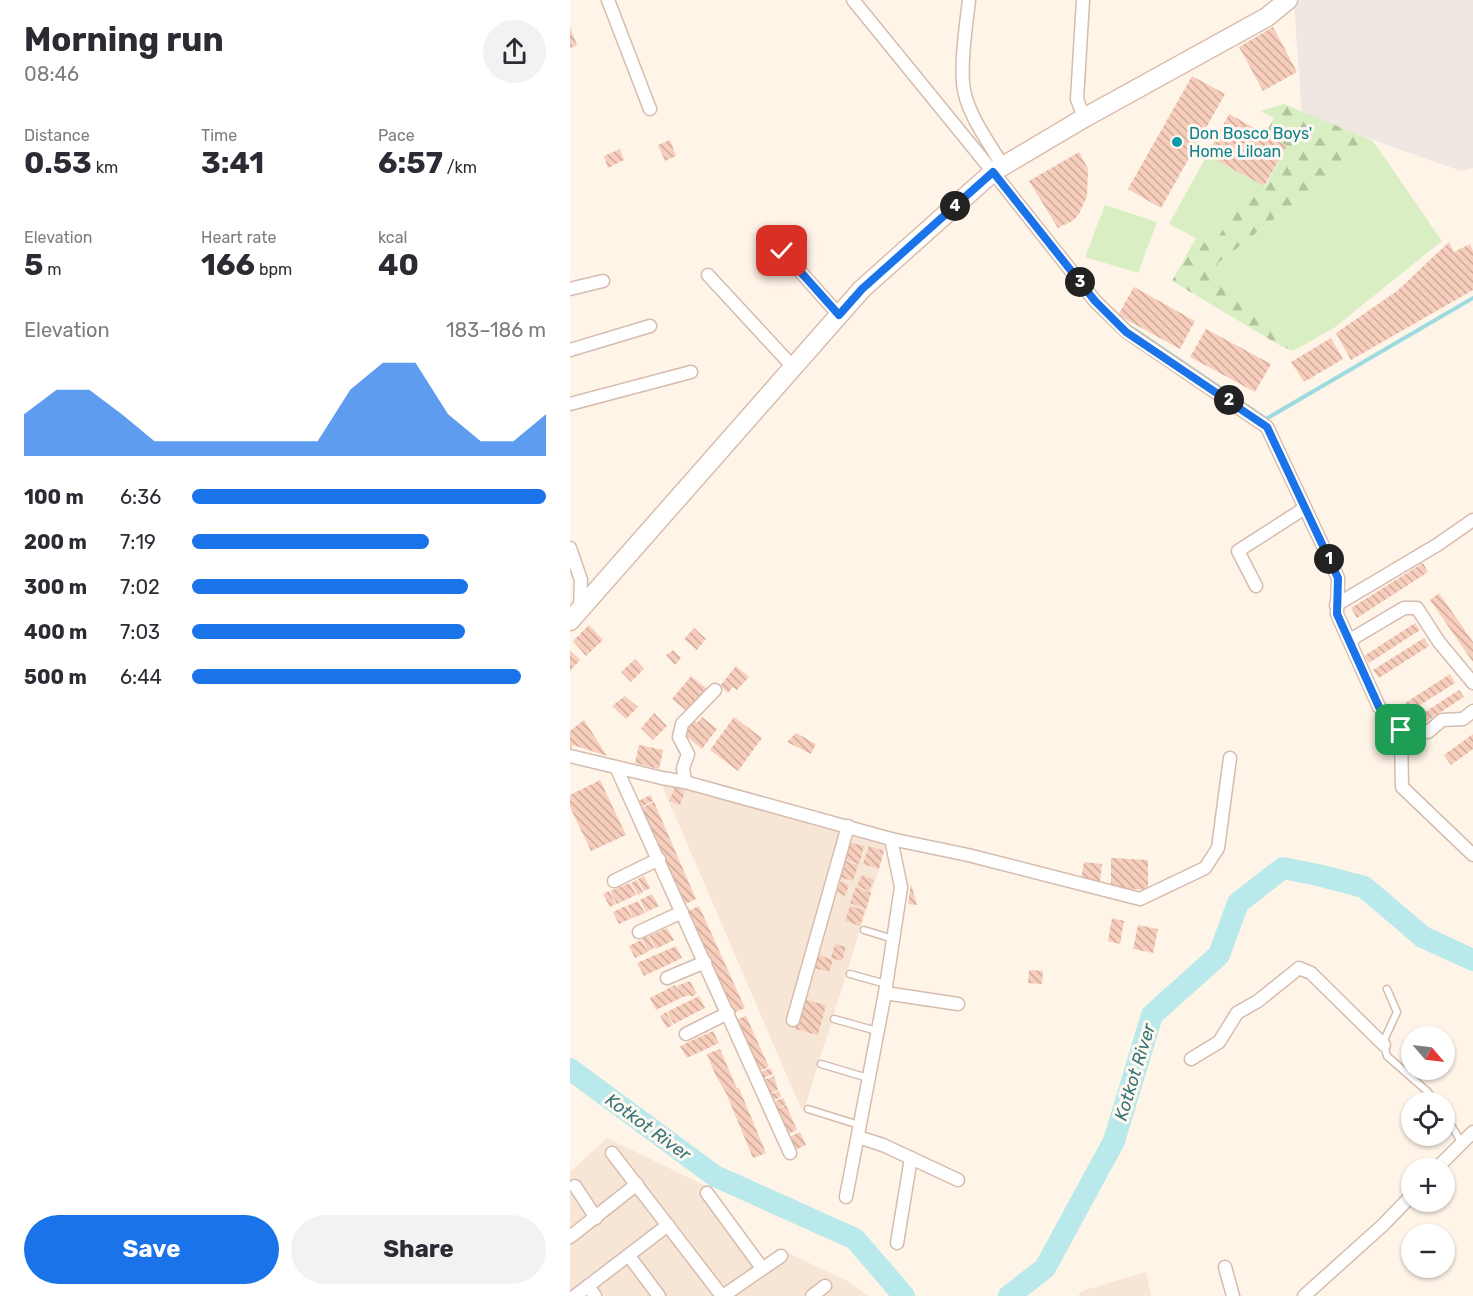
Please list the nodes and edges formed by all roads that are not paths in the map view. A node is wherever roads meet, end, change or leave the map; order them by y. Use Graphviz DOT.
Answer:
graph roads {
  1 [pos="609,0"];
  2 [pos="853,0"];
  3 [pos="969,0"];
  4 [pos="1083,0"];
  5 [pos="1288,0"];
  6 [pos="650,109"];
  7 [pos="1084,118"];
  8 [pos="998,169"];
  9 [pos="782,251"];
  10 [pos="708,275"];
  11 [pos="603,281"];
  12 [pos="570,289"];
  13 [pos="839,315"];
  14 [pos="650,326"];
  15 [pos="570,350"];
  16 [pos="793,367"];
  17 [pos="691,372"];
  18 [pos="570,404"];
  19 [pos="1305,508"];
  20 [pos="1473,520"];
  21 [pos="570,548"];
  22 [pos="573,561"];
  23 [pos="1256,586"];
  24 [pos="1336,605"];
  25 [pos="575,615"];
  26 [pos="1352,643"];
  27 [pos="1473,683"];
  28 [pos="715,690"];
  29 [pos="1473,711"];
  30 [pos="1428,732"];
  31 [pos="570,756"];
  32 [pos="1230,758"];
  33 [pos="616,767"];
  34 [pos="685,782"];
  35 [pos="848,826"];
  36 [pos="891,839"];
  37 [pos="1473,855"];
  38 [pos="659,860"];
  39 [pos="614,881"];
  40 [pos="682,912"];
  41 [pos="864,930"];
  42 [pos="639,932"];
  43 [pos="893,939"];
  44 [pos="705,962"];
  45 [pos="850,974"];
  46 [pos="667,978"];
  47 [pos="886,989"];
  48 [pos="1388,989"];
  49 [pos="958,1004"];
  50 [pos="728,1013"];
  51 [pos="834,1019"];
  52 [pos="793,1020"];
  53 [pos="878,1031"];
  54 [pos="686,1034"];
  55 [pos="1384,1045"];
  56 [pos="1191,1059"];
  57 [pos="821,1064"];
  58 [pos="869,1078"];
  59 [pos="1428,1092"];
  60 [pos="808,1109"];
  61 [pos="859,1131"];
  62 [pos="1455,1132"];
  63 [pos="1473,1132"];
  64 [pos="1462,1143"];
  65 [pos="612,1153"];
  66 [pos="790,1153"];
  67 [pos="911,1158"];
  68 [pos="1447,1158"];
  69 [pos="958,1180"];
  70 [pos="637,1184"];
  71 [pos="574,1186"];
  72 [pos="707,1193"];
  73 [pos="846,1197"];
  74 [pos="1401,1206"];
  75 [pos="596,1218"];
  76 [pos="668,1225"];
  77 [pos="570,1237"];
  78 [pos="897,1243"];
  79 [pos="629,1256"];
  80 [pos="781,1256"];
  81 [pos="1225,1267"];
  82 [pos="762,1268"];
  83 [pos="825,1286"];
  84 [pos="591,1291"];
  85 [pos="575,1296"];
  86 [pos="659,1296"];
  87 [pos="723,1296"];
  88 [pos="812,1296"];
  89 [pos="1233,1296"];
  90 [pos="1304,1296"];
  1 -- 6 [label="street"];
  2 -- 8 [label="street"];
  3 -- 8 [label="street"];
  4 -- 7 [label="street"];
  5 -- 7 [label="street"];
  7 -- 8 [label="street"];
  8 -- 13 [label="street"];
  8 -- 19 [label="street"];
  9 -- 13 [label="street"];
  10 -- 16 [label="street"];
  11 -- 12 [label="street"];
  13 -- 16 [label="street"];
  14 -- 15 [label="street"];
  16 -- 25 [label="street"];
  17 -- 18 [label="street"];
  19 -- 23 [label="street"];
  19 -- 24 [label="street"];
  20 -- 24 [label="street"];
  21 -- 22 [label="street"];
  22 -- 25 [label="street"];
  24 -- 26 [label="street"];
  26 -- 27 [label="street"];
  26 -- 37 [label="street"];
  28 -- 34 [label="street"];
  29 -- 30 [label="street"];
  31 -- 33 [label="street"];
  32 -- 36 [label="street"];
  33 -- 34 [label="street"];
  33 -- 38 [label="street"];
  34 -- 35 [label="street"];
  35 -- 36 [label="street"];
  35 -- 52 [label="street"];
  36 -- 43 [label="street"];
  38 -- 39 [label="street"];
  38 -- 40 [label="street"];
  40 -- 42 [label="street"];
  40 -- 44 [label="street"];
  41 -- 43 [label="lane"];
  43 -- 47 [label="street"];
  44 -- 46 [label="street"];
  44 -- 50 [label="street"];
  45 -- 47 [label="lane"];
  47 -- 49 [label="street"];
  47 -- 53 [label="street"];
  48 -- 55 [label="lane"];
  50 -- 54 [label="street"];
  50 -- 66 [label="street"];
  51 -- 53 [label="lane"];
  53 -- 58 [label="street"];
  55 -- 56 [label="street"];
  55 -- 59 [label="lane"];
  57 -- 58 [label="lane"];
  58 -- 61 [label="street"];
  60 -- 61 [label="lane"];
  61 -- 67 [label="street"];
  61 -- 73 [label="street"];
  62 -- 64 [label="lane"];
  63 -- 64 [label="street"];
  64 -- 68 [label="street"];
  65 -- 70 [label="street"];
  67 -- 69 [label="street"];
  67 -- 78 [label="street"];
  70 -- 75 [label="street"];
  70 -- 76 [label="street"];
  71 -- 75 [label="street"];
  72 -- 82 [label="street"];
  74 -- 90 [label="street"];
  75 -- 77 [label="street"];
  76 -- 79 [label="street"];
  76 -- 87 [label="street"];
  79 -- 84 [label="street"];
  79 -- 86 [label="street"];
  80 -- 82 [label="street"];
  81 -- 89 [label="street"];
  82 -- 87 [label="street"];
  83 -- 88 [label="street"];
  84 -- 85 [label="street"];
}
